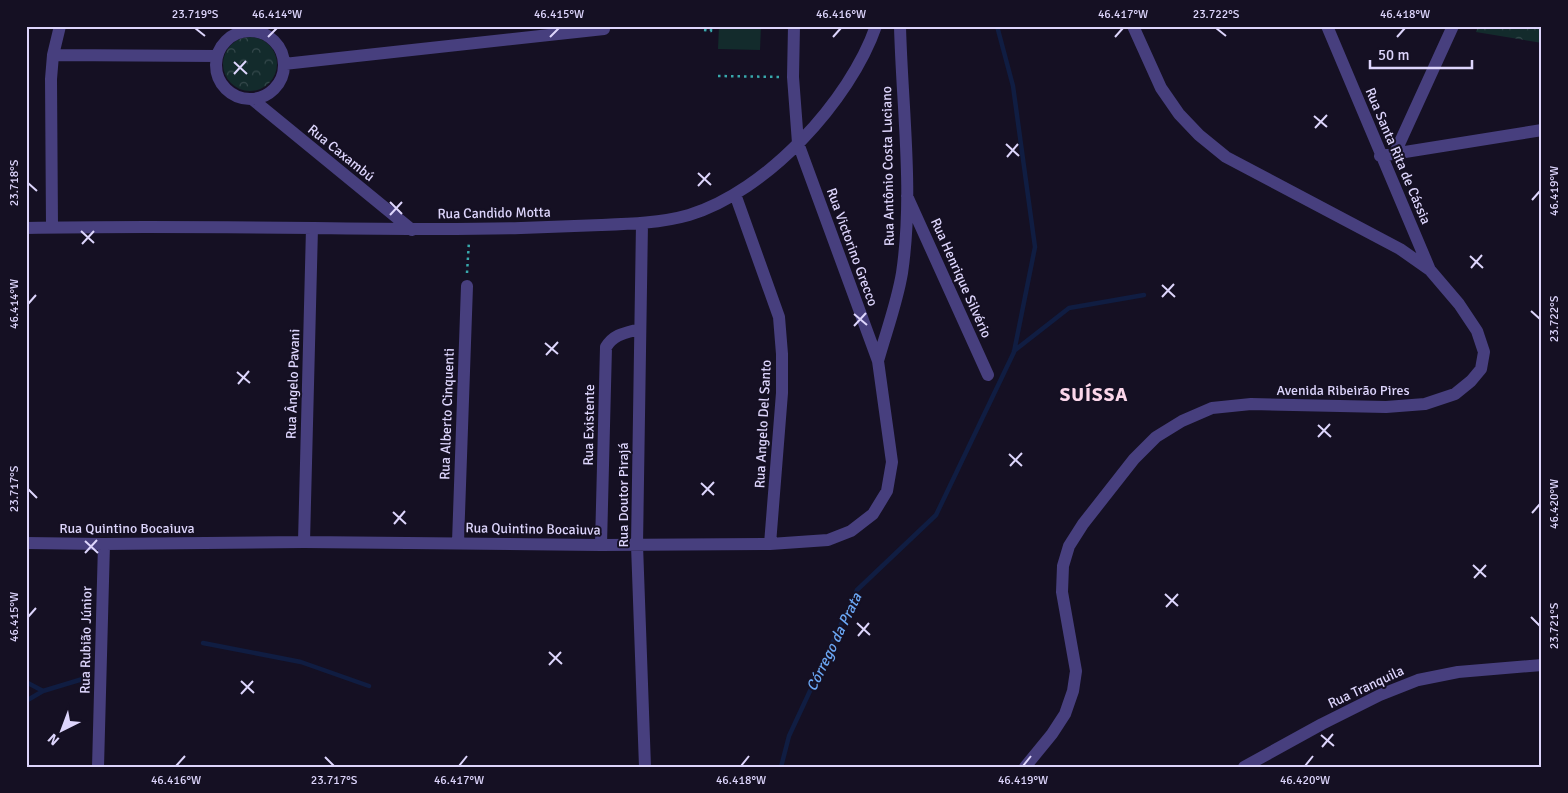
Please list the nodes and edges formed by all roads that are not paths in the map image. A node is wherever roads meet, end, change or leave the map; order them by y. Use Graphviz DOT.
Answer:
graph roads {
  1 [pos="60,26"];
  2 [pos="794,26"];
  3 [pos="876,26"];
  4 [pos="900,26"];
  5 [pos="1132,26"];
  6 [pos="1326,26"];
  7 [pos="1453,26"];
  8 [pos="604,29"];
  9 [pos="240,30"];
  10 [pos="53,56"];
  11 [pos="217,56"];
  12 [pos="284,64"];
  13 [pos="252,99"];
  14 [pos="1542,130"];
  15 [pos="798,143"];
  16 [pos="1395,153"];
  17 [pos="1380,156"];
  18 [pos="735,194"];
  19 [pos="906,194"];
  20 [pos="642,223"];
  21 [pos="52,227"];
  22 [pos="26,228"];
  23 [pos="312,228"];
  24 [pos="412,230"];
  25 [pos="1430,270"];
  26 [pos="467,286"];
  27 [pos="640,329"];
  28 [pos="878,361"];
  29 [pos="988,375"];
  30 [pos="304,542"];
  31 [pos="458,542"];
  32 [pos="26,543"];
  33 [pos="104,544"];
  34 [pos="770,544"];
  35 [pos="601,545"];
  36 [pos="638,545"];
  37 [pos="1542,665"];
  38 [pos="98,767"];
  39 [pos="645,767"];
  40 [pos="1025,767"];
  41 [pos="1244,767"];
  1 -- 10 [label="street"];
  2 -- 15 [label="street, Rua Victorino Grecco"];
  3 -- 15 [label="street, Rua Candido Motta"];
  4 -- 19 [label="street, Rua Antônio Costa Luciano"];
  5 -- 25 [label="street, Avenida Ribeirão Pires"];
  6 -- 17 [label="street, Rua Santa Rita de Cássia"];
  7 -- 16 [label="street"];
  8 -- 12 [label="street"];
  9 -- 11 [label="street"];
  9 -- 12 [label="street"];
  10 -- 11 [label="street"];
  10 -- 21 [label="street"];
  11 -- 13 [label="street"];
  12 -- 13 [label="street"];
  13 -- 24 [label="street, Rua Caxambú"];
  14 -- 16 [label="street"];
  15 -- 18 [label="street, Rua Candido Motta"];
  15 -- 28 [label="street, Rua Victorino Grecco"];
  16 -- 17 [label="street"];
  17 -- 25 [label="street, Rua Santa Rita de Cássia"];
  18 -- 20 [label="street, Rua Candido Motta"];
  18 -- 34 [label="street, Rua Angelo Del Santo"];
  19 -- 28 [label="street, Rua Antônio Costa Luciano"];
  19 -- 29 [label="street, Rua Henrique Silvério"];
  20 -- 24 [label="street, Rua Candido Motta"];
  20 -- 27 [label="street, Rua Doutor Pirajá"];
  21 -- 22 [label="street, Rua Candido Motta"];
  21 -- 23 [label="street, Rua Candido Motta"];
  23 -- 24 [label="street, Rua Candido Motta"];
  23 -- 30 [label="street, Rua Ângelo Pavani"];
  25 -- 40 [label="street, Avenida Ribeirão Pires"];
  26 -- 31 [label="street, Rua Alberto Cinquenti"];
  27 -- 35 [label="street, Rua Existente"];
  27 -- 36 [label="street, Rua Doutor Pirajá"];
  28 -- 34 [label="street, Rua Quintino Bocaiuva"];
  30 -- 31 [label="street, Rua Quintino Bocaiuva"];
  30 -- 33 [label="street, Rua Quintino Bocaiuva"];
  31 -- 35 [label="street, Rua Quintino Bocaiuva"];
  32 -- 33 [label="street, Rua Quintino Bocaiuva"];
  33 -- 38 [label="street, Rua Rubião Júnior"];
  34 -- 36 [label="street, Rua Quintino Bocaiuva"];
  35 -- 36 [label="street, Rua Quintino Bocaiuva"];
  36 -- 39 [label="street, Rua Doutor Pirajá"];
  37 -- 41 [label="street, Rua Tranquila"];
}
